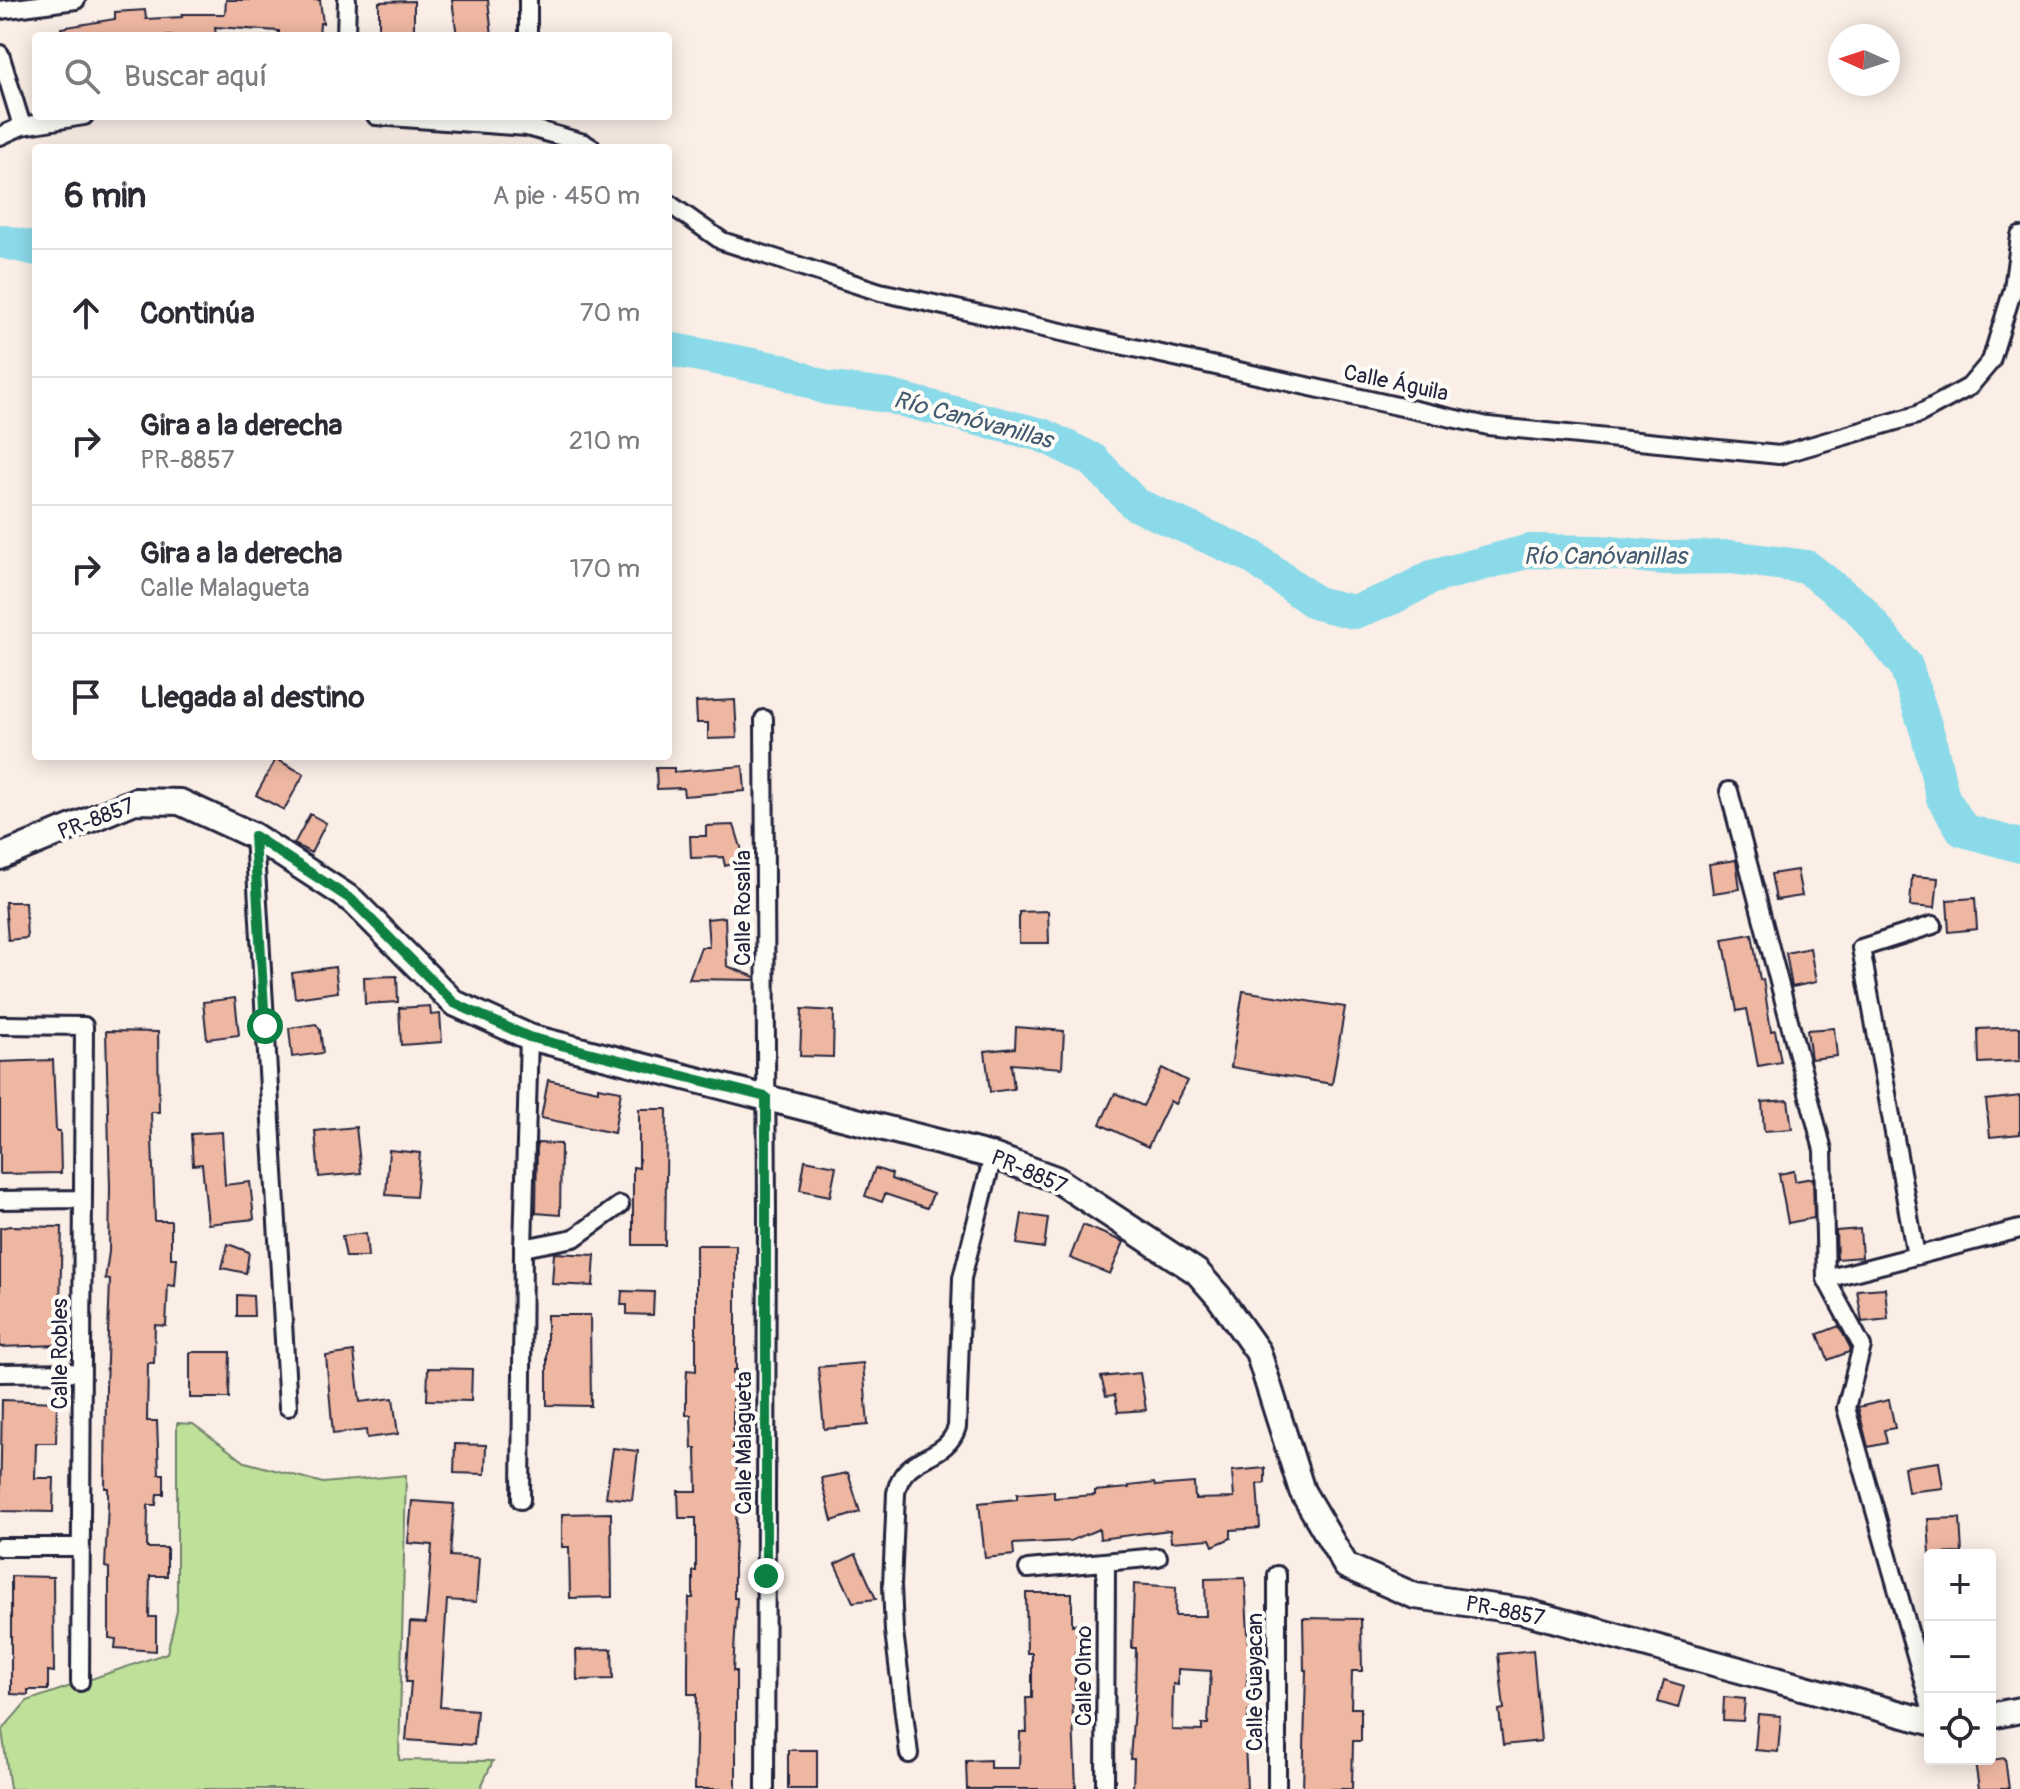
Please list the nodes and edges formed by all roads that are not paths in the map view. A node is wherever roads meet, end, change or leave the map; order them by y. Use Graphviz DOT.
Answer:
graph roads {
  1 [pos="76,0"];
  2 [pos="347,0"];
  3 [pos="528,0"];
  4 [pos="0,10"];
  5 [pos="346,32"];
  6 [pos="528,32"];
  7 [pos="0,54"];
  8 [pos="59,120"];
  9 [pos="498,120"];
  10 [pos="528,121"];
  11 [pos="22,126"];
  12 [pos="0,136"];
  13 [pos="586,144"];
  14 [pos="672,206"];
  15 [pos="2020,236"];
  16 [pos="764,719"];
  17 [pos="1729,791"];
  18 [pos="254,836"];
  19 [pos="0,857"];
  20 [pos="1933,925"];
  21 [pos="0,1025"];
  22 [pos="529,1037"];
  23 [pos="766,1097"];
  24 [pos="993,1156"];
  25 [pos="83,1199"];
  26 [pos="0,1200"];
  27 [pos="620,1205"];
  28 [pos="2020,1229"];
  29 [pos="523,1248"];
  30 [pos="1916,1256"];
  31 [pos="1826,1279"];
  32 [pos="82,1372"];
  33 [pos="0,1373"];
  34 [pos="288,1407"];
  35 [pos="521,1500"];
  36 [pos="0,1547"];
  37 [pos="80,1547"];
  38 [pos="1158,1557"];
  39 [pos="1106,1563"];
  40 [pos="1028,1569"];
  41 [pos="1277,1575"];
  42 [pos="80,1682"];
  43 [pos="1927,1693"];
  44 [pos="2020,1710"];
  45 [pos="1996,1715"];
  46 [pos="1924,1720"];
  47 [pos="909,1754"];
  48 [pos="765,1789"];
  49 [pos="1105,1789"];
  50 [pos="1277,1789"];
  1 -- 4 [label="street"];
  2 -- 5 [label="street"];
  3 -- 6 [label="street"];
  7 -- 11 [label="street"];
  8 -- 11 [label="street"];
  9 -- 10 [label="street"];
  10 -- 13 [label="street"];
  11 -- 12 [label="street"];
  14 -- 15 [label="street, Calle Águila"];
  16 -- 23 [label="street, Calle Rosalía"];
  17 -- 31 [label="street"];
  18 -- 19 [label="street, PR-8857"];
  18 -- 22 [label="street, PR-8857"];
  18 -- 34 [label="street"];
  20 -- 30 [label="street"];
  21 -- 25 [label="street, Calle Robles"];
  22 -- 23 [label="street, PR-8857"];
  22 -- 29 [label="street"];
  23 -- 24 [label="street, PR-8857"];
  23 -- 48 [label="street, Calle Malagueta"];
  24 -- 46 [label="street, PR-8857 / PR-8857"];
  24 -- 47 [label="street"];
  25 -- 26 [label="street"];
  25 -- 32 [label="street, Calle Robles"];
  27 -- 29 [label="street"];
  28 -- 30 [label="street"];
  29 -- 35 [label="street"];
  30 -- 31 [label="street"];
  31 -- 43 [label="street"];
  32 -- 33 [label="street"];
  32 -- 37 [label="street, Calle Robles"];
  36 -- 37 [label="street"];
  37 -- 42 [label="street, Calle Robles"];
  38 -- 39 [label="street"];
  39 -- 40 [label="street"];
  39 -- 49 [label="street, Calle Olmo"];
  41 -- 50 [label="street, Calle Guayacan"];
  44 -- 45 [label="street"];
}
